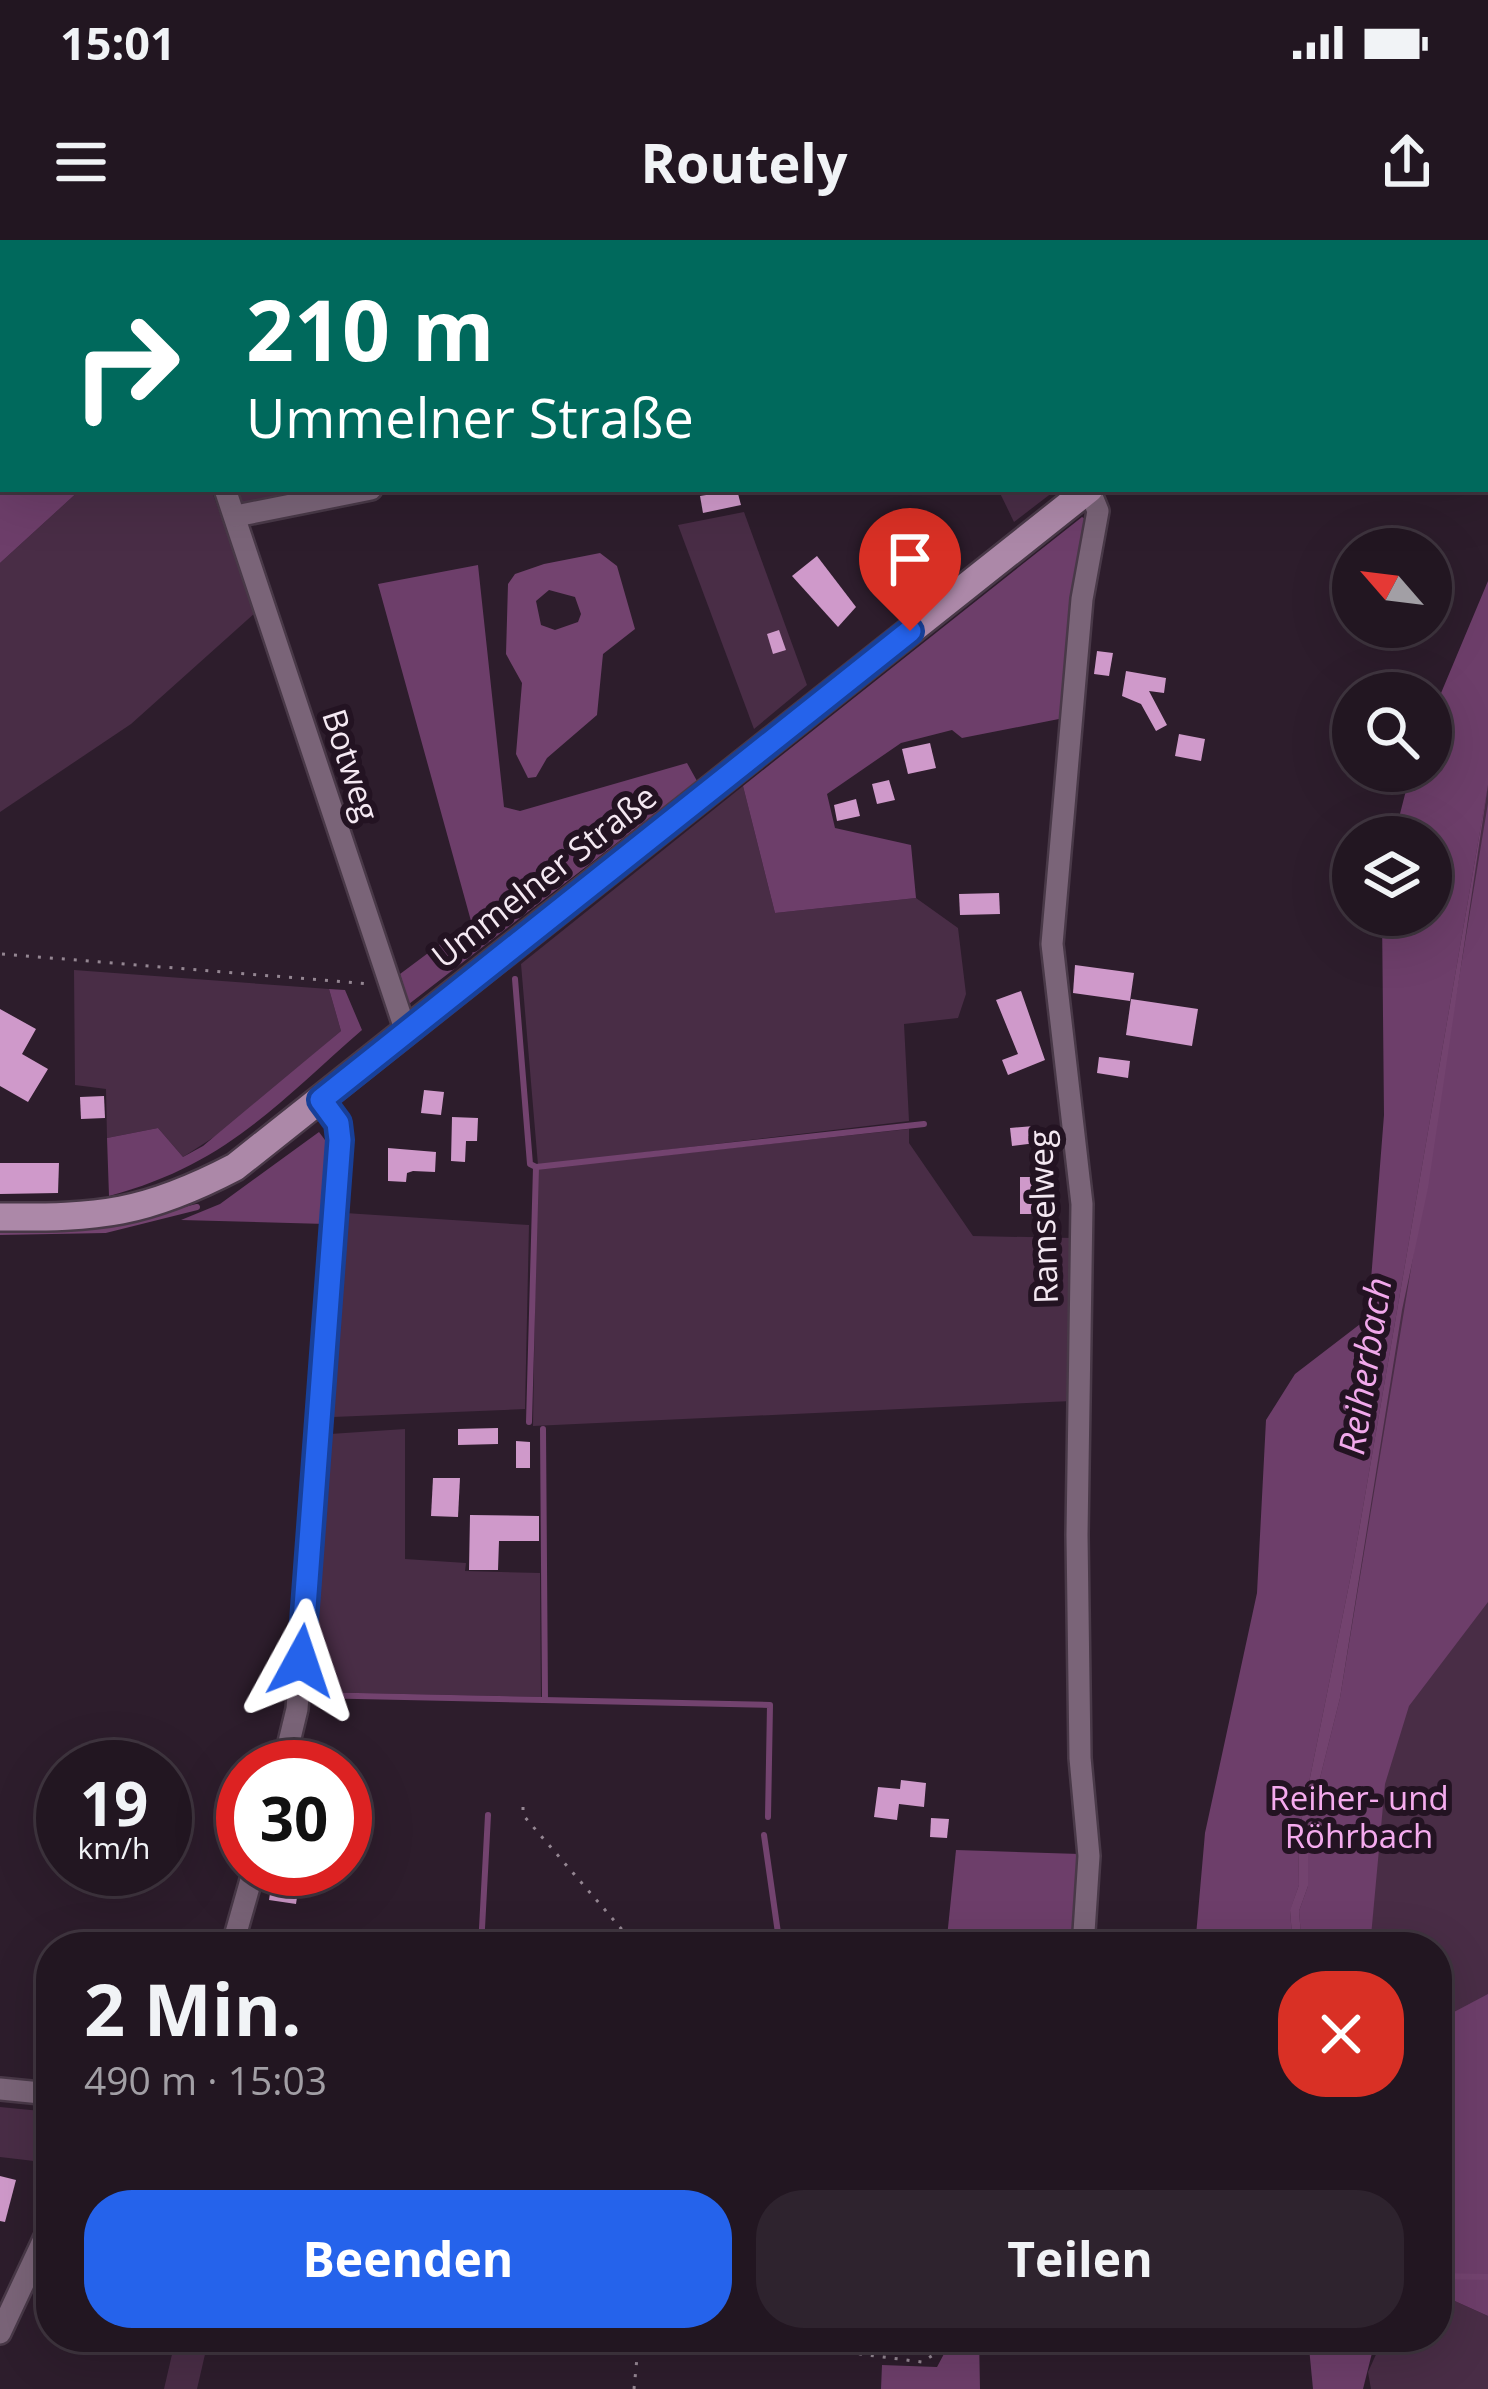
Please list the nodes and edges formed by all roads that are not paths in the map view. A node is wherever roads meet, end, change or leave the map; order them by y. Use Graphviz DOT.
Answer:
graph roads {
  1 [pos="226,492"];
  2 [pos="355,492"];
  3 [pos="1085,492"];
  4 [pos="1090,492"];
  5 [pos="236,516"];
  6 [pos="406,1032"];
  7 [pos="321,1100"];
  8 [pos="0,1216"];
  9 [pos="290,1740"];
  10 [pos="246,1896"];
  11 [pos="236,1932"];
  12 [pos="1084,1932"];
  13 [pos="0,2089"];
  14 [pos="36,2093"];
  15 [pos="36,2256"];
  16 [pos="0,2332"];
  1 -- 5 [label="street, Botweg"];
  2 -- 5 [label="street"];
  3 -- 6 [label="main road, Ummelner Straße"];
  4 -- 12 [label="street, Ramselweg"];
  5 -- 6 [label="street, Botweg"];
  6 -- 7 [label="main road, Ummelner Straße"];
  7 -- 8 [label="main road, Ummelner Straße"];
  7 -- 9 [label="street"];
  10 -- 11 [label="street"];
  13 -- 14 [label="street"];
  15 -- 16 [label="street"];
}
